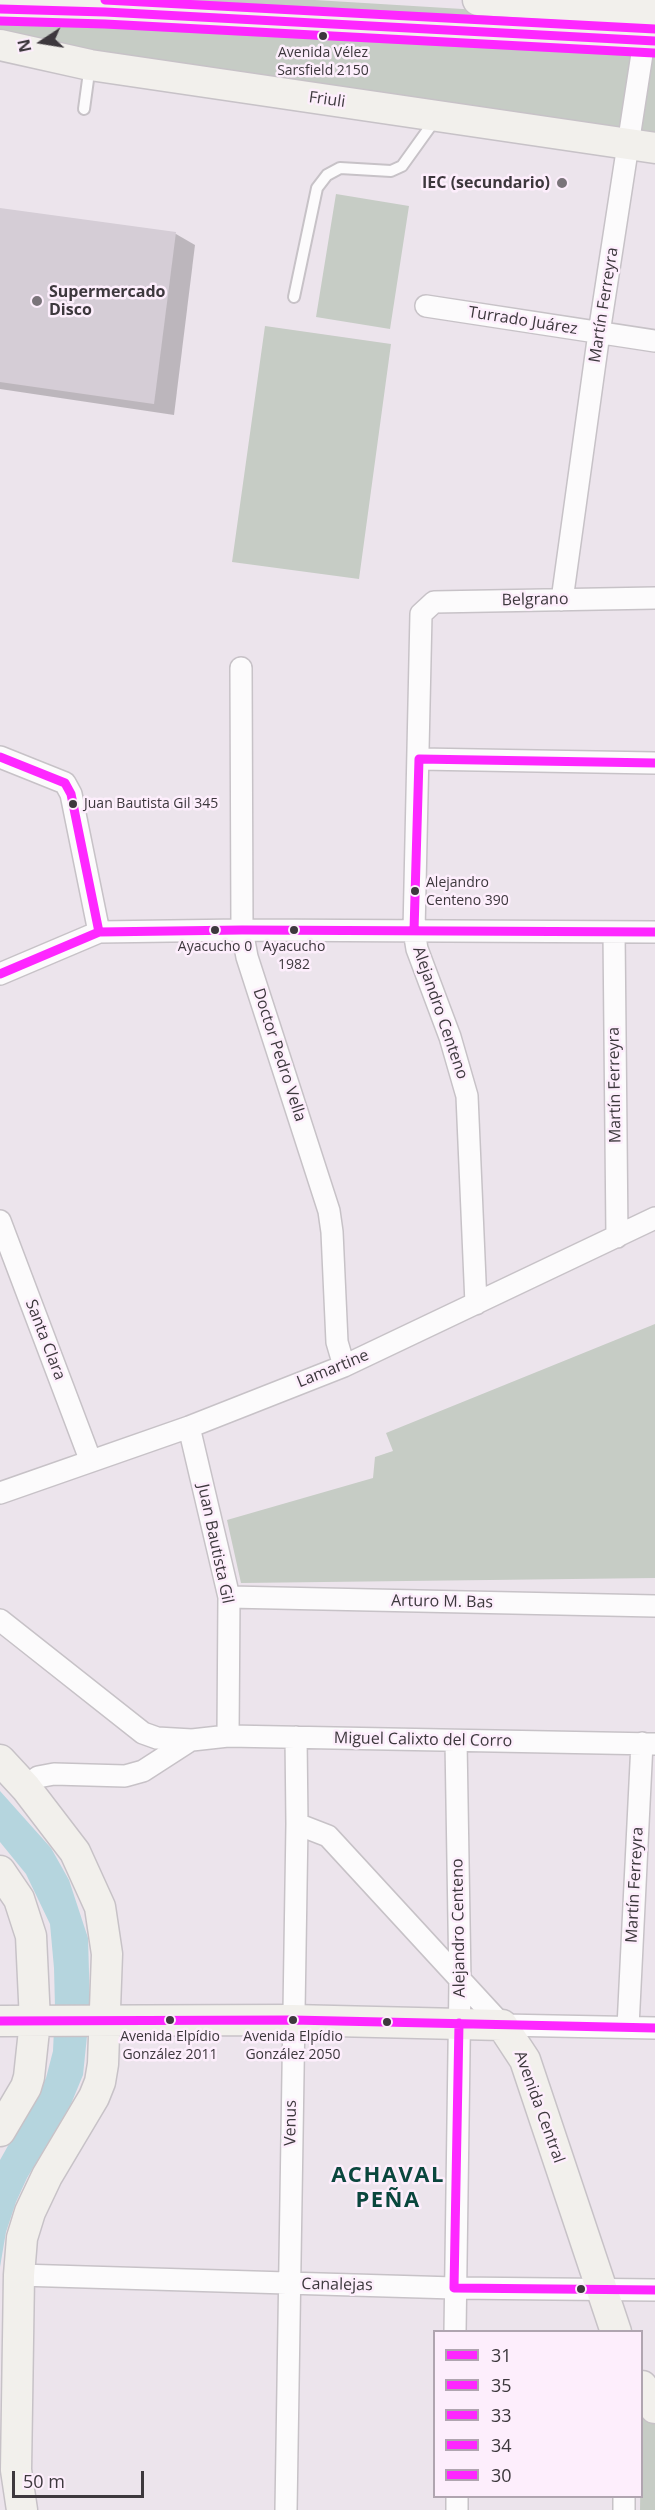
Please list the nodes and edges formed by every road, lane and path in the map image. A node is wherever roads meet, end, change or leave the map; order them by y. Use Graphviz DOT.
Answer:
graph roads {
  1 [pos="478,0"];
  2 [pos="0,9"];
  3 [pos="652,11"];
  4 [pos="650,41"];
  5 [pos="0,45"];
  6 [pos="90,65"];
  7 [pos="84,109"];
  8 [pos="436,117"];
  9 [pos="643,146"];
  10 [pos="294,297"];
  11 [pos="426,306"];
  12 [pos="599,333"];
  13 [pos="655,341"];
  14 [pos="655,598"];
  15 [pos="562,600"];
  16 [pos="420,615"];
  17 [pos="241,668"];
  18 [pos="0,757"];
  19 [pos="419,759"];
  20 [pos="655,763"];
  21 [pos="242,930"];
  22 [pos="414,931"];
  23 [pos="99,932"];
  24 [pos="614,932"];
  25 [pos="655,932"];
  26 [pos="0,974"];
  27 [pos="655,1218"];
  28 [pos="2,1230"];
  29 [pos="617,1238"];
  30 [pos="476,1304"];
  31 [pos="344,1366"];
  32 [pos="189,1427"];
  33 [pos="90,1460"];
  34 [pos="0,1493"];
  35 [pos="229,1597"];
  36 [pos="655,1606"];
  37 [pos="0,1620"];
  38 [pos="228,1736"];
  39 [pos="296,1737"];
  40 [pos="192,1740"];
  41 [pos="456,1741"];
  42 [pos="648,1744"];
  43 [pos="0,1760"];
  44 [pos="26,1788"];
  45 [pos="297,1824"];
  46 [pos="0,1870"];
  47 [pos="460,1982"];
  48 [pos="292,2020"];
  49 [pos="0,2021"];
  50 [pos="41,2022"];
  51 [pos="100,2022"];
  52 [pos="459,2023"];
  53 [pos="502,2025"];
  54 [pos="628,2027"];
  55 [pos="655,2028"];
  56 [pos="0,2131"];
  57 [pos="19,2275"];
  58 [pos="290,2284"];
  59 [pos="454,2288"];
  60 [pos="603,2289"];
  61 [pos="655,2290"];
  62 [pos="455,2330"];
  63 [pos="616,2330"];
  64 [pos="643,2388"];
  65 [pos="655,2408"];
  66 [pos="22,2510"];
  67 [pos="286,2510"];
  1 -- 3 [label="main road"];
  2 -- 4 [label="main road"];
  3 -- 4 [label="street, Martín Ferreyra"];
  4 -- 9 [label="street, Martín Ferreyra"];
  5 -- 6 [label="main road, Friuli"];
  6 -- 7 [label="lane"];
  6 -- 8 [label="main road, Friuli"];
  8 -- 9 [label="main road, Friuli"];
  8 -- 10 [label="lane"];
  9 -- 12 [label="street, Martín Ferreyra"];
  11 -- 12 [label="street, Turrado Juárez"];
  12 -- 13 [label="street, Turrado Juárez"];
  12 -- 15 [label="street, Martín Ferreyra"];
  14 -- 15 [label="street, Belgrano"];
  15 -- 16 [label="street, Belgrano"];
  16 -- 19 [label="street, Alejandro Centeno"];
  17 -- 21 [label="street, Doctor Pedro Vella"];
  18 -- 23 [label="street"];
  19 -- 20 [label="street"];
  19 -- 22 [label="street, Alejandro Centeno"];
  21 -- 22 [label="street"];
  21 -- 23 [label="street"];
  21 -- 31 [label="street, Doctor Pedro Vella"];
  22 -- 24 [label="street"];
  22 -- 30 [label="street, Alejandro Centeno"];
  23 -- 26 [label="street"];
  24 -- 25 [label="street"];
  24 -- 29 [label="street, Martín Ferreyra"];
  27 -- 29 [label="street, Lamartine"];
  28 -- 33 [label="street, Santa Clara"];
  29 -- 30 [label="street, Lamartine"];
  30 -- 31 [label="street, Lamartine"];
  31 -- 32 [label="street, Lamartine"];
  32 -- 33 [label="street, Lamartine"];
  32 -- 35 [label="street, Juan Bautista Gil"];
  33 -- 34 [label="street, Lamartine"];
  35 -- 36 [label="street, Arturo M. Bas"];
  35 -- 38 [label="street, Juan Bautista Gil"];
  37 -- 40 [label="street, Miguel Calixto del Corro"];
  38 -- 39 [label="street, Miguel Calixto del Corro"];
  38 -- 40 [label="street, Miguel Calixto del Corro"];
  39 -- 41 [label="street, Miguel Calixto del Corro"];
  39 -- 45 [label="street, Venus"];
  40 -- 44 [label="street, Miguel Calixto del Corro"];
  41 -- 42 [label="street, Miguel Calixto del Corro"];
  41 -- 47 [label="street, Alejandro Centeno"];
  42 -- 54 [label="street, Martín Ferreyra"];
  43 -- 44 [label="main road"];
  44 -- 51 [label="main road"];
  45 -- 47 [label="street, Avenida Central"];
  45 -- 48 [label="street, Venus"];
  46 -- 50 [label="main road"];
  47 -- 52 [label="street, Alejandro Centeno"];
  47 -- 53 [label="street, Avenida Central"];
  48 -- 51 [label="main road"];
  48 -- 52 [label="main road"];
  48 -- 58 [label="street, Venus"];
  49 -- 50 [label="main road"];
  50 -- 51 [label="main road"];
  50 -- 56 [label="main road"];
  51 -- 57 [label="main road"];
  52 -- 53 [label="main road"];
  52 -- 59 [label="street, Alejandro Centeno"];
  53 -- 54 [label="street"];
  53 -- 60 [label="main road, Avenida Central"];
  54 -- 55 [label="street"];
  57 -- 58 [label="street, Canalejas"];
  57 -- 66 [label="main road"];
  58 -- 59 [label="street, Canalejas"];
  58 -- 67 [label="street, Venus"];
  59 -- 60 [label="street, Canalejas"];
  59 -- 62 [label="street, Alejandro Centeno"];
  60 -- 61 [label="street, Canalejas"];
  60 -- 63 [label="main road, Avenida Central"];
  64 -- 65 [label="main road"];
}
